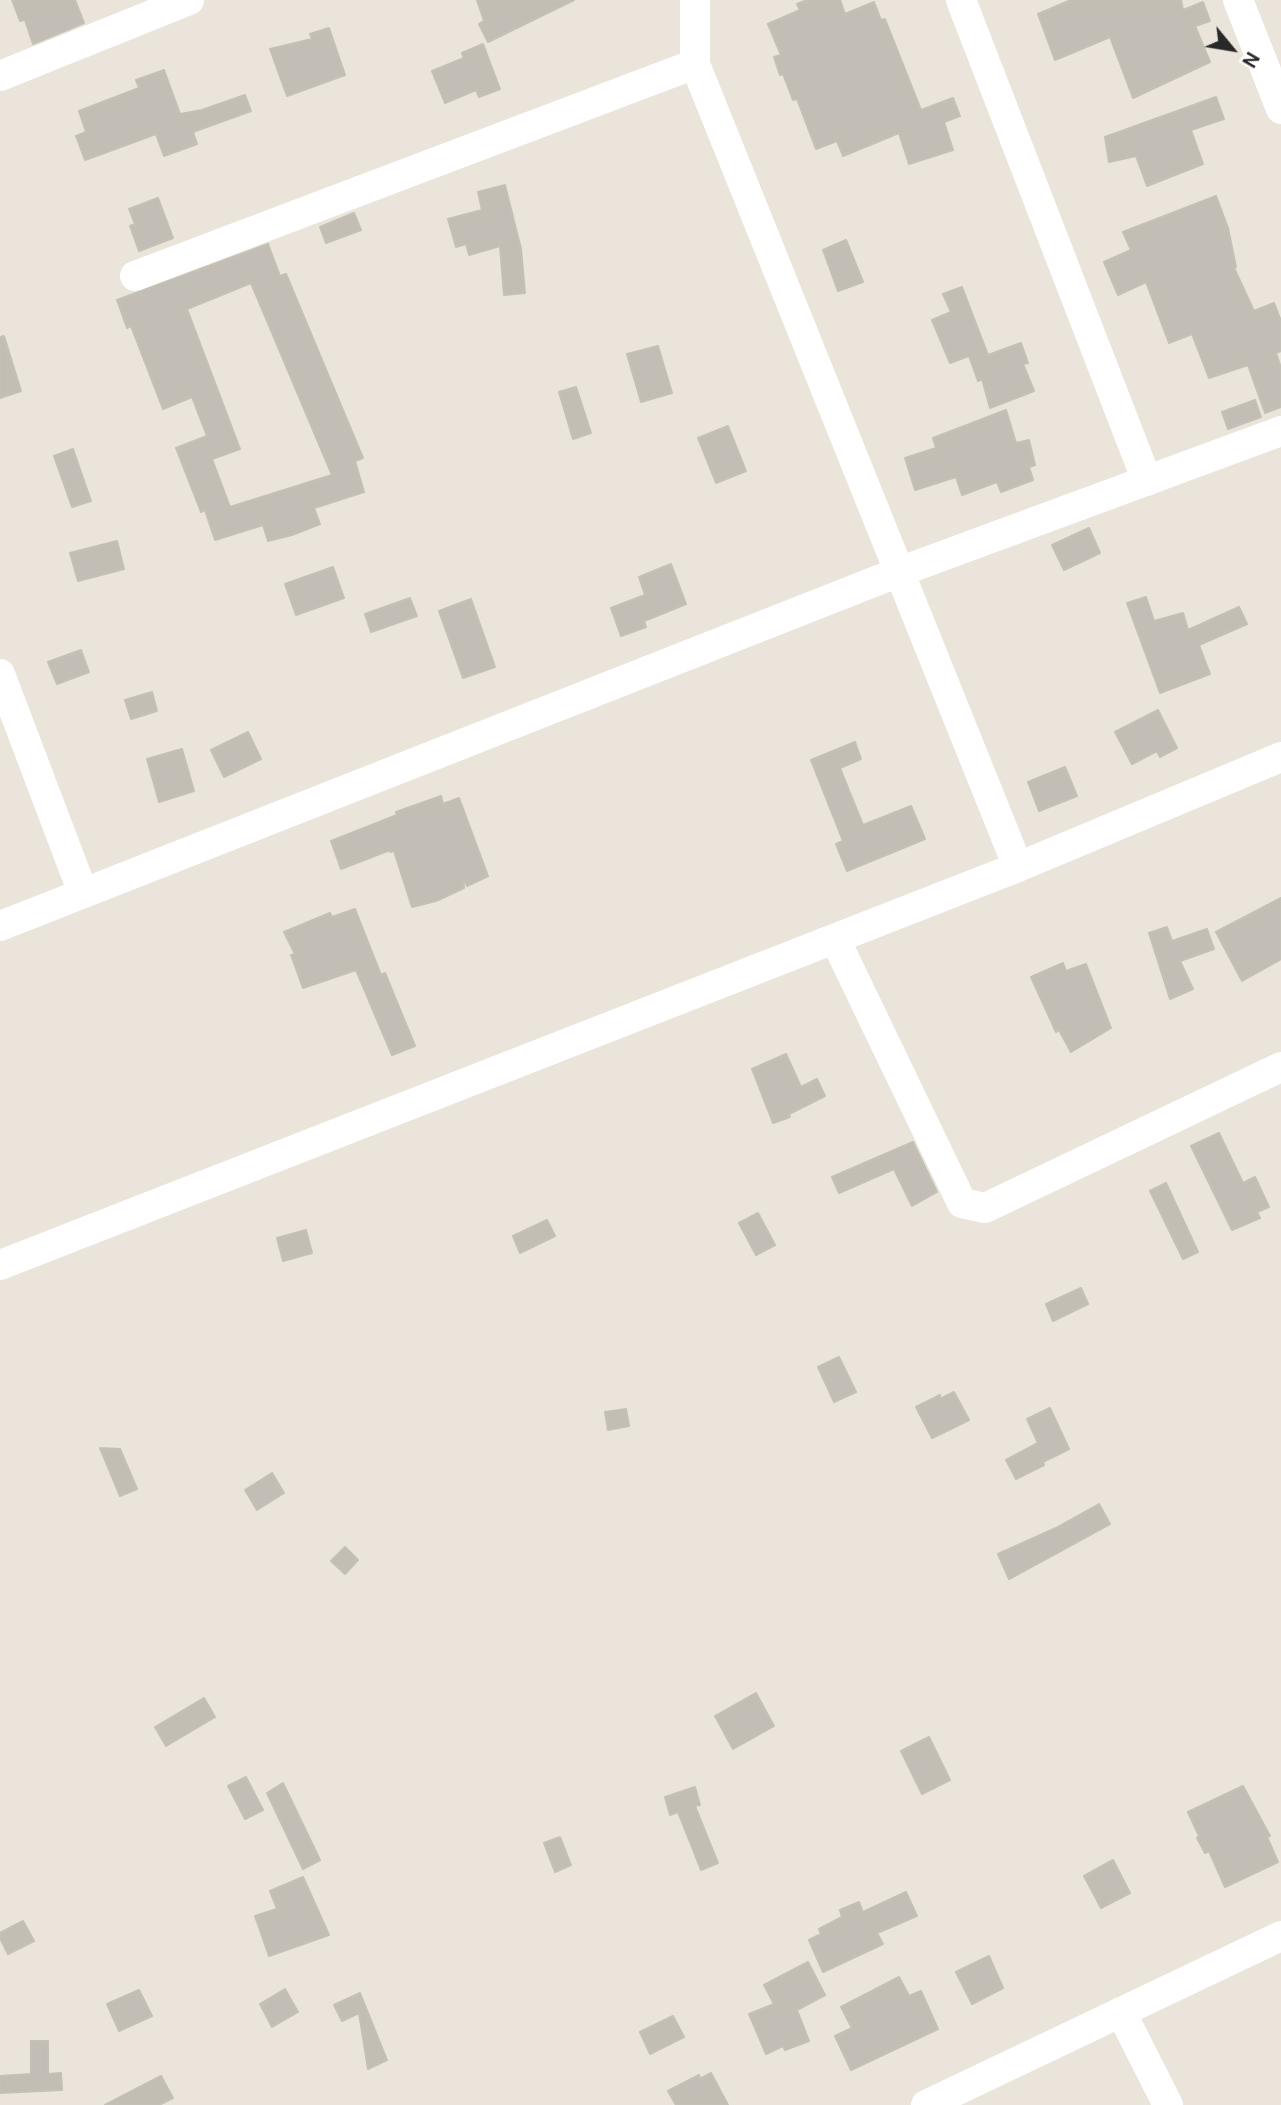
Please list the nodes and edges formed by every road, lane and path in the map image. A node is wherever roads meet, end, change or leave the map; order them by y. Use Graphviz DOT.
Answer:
graph roads {
  1 [pos="189,0"];
  2 [pos="695,0"];
  3 [pos="961,0"];
  4 [pos="1238,0"];
  5 [pos="695,64"];
  6 [pos="0,76"];
  7 [pos="1281,109"];
  8 [pos="135,276"];
  9 [pos="1281,431"];
  10 [pos="1147,481"];
  11 [pos="900,572"];
  12 [pos="0,674"];
  13 [pos="1281,757"];
  14 [pos="1018,867"];
  15 [pos="83,893"];
  16 [pos="0,926"];
  17 [pos="835,939"];
  18 [pos="1281,1067"];
  19 [pos="0,1265"];
  20 [pos="1281,1936"];
  21 [pos="1121,2012"];
  22 [pos="926,2105"];
  23 [pos="1168,2105"];
  1 -- 6 [label="street"];
  2 -- 5 [label="street"];
  3 -- 10 [label="street"];
  4 -- 7 [label="street"];
  5 -- 8 [label="street"];
  5 -- 11 [label="street"];
  9 -- 10 [label="street"];
  10 -- 11 [label="street"];
  11 -- 14 [label="street"];
  11 -- 15 [label="street"];
  12 -- 15 [label="street"];
  13 -- 14 [label="street"];
  14 -- 17 [label="street"];
  15 -- 16 [label="street"];
  17 -- 18 [label="street"];
  17 -- 19 [label="street"];
  20 -- 21 [label="street"];
  21 -- 22 [label="street"];
  21 -- 23 [label="street"];
}
